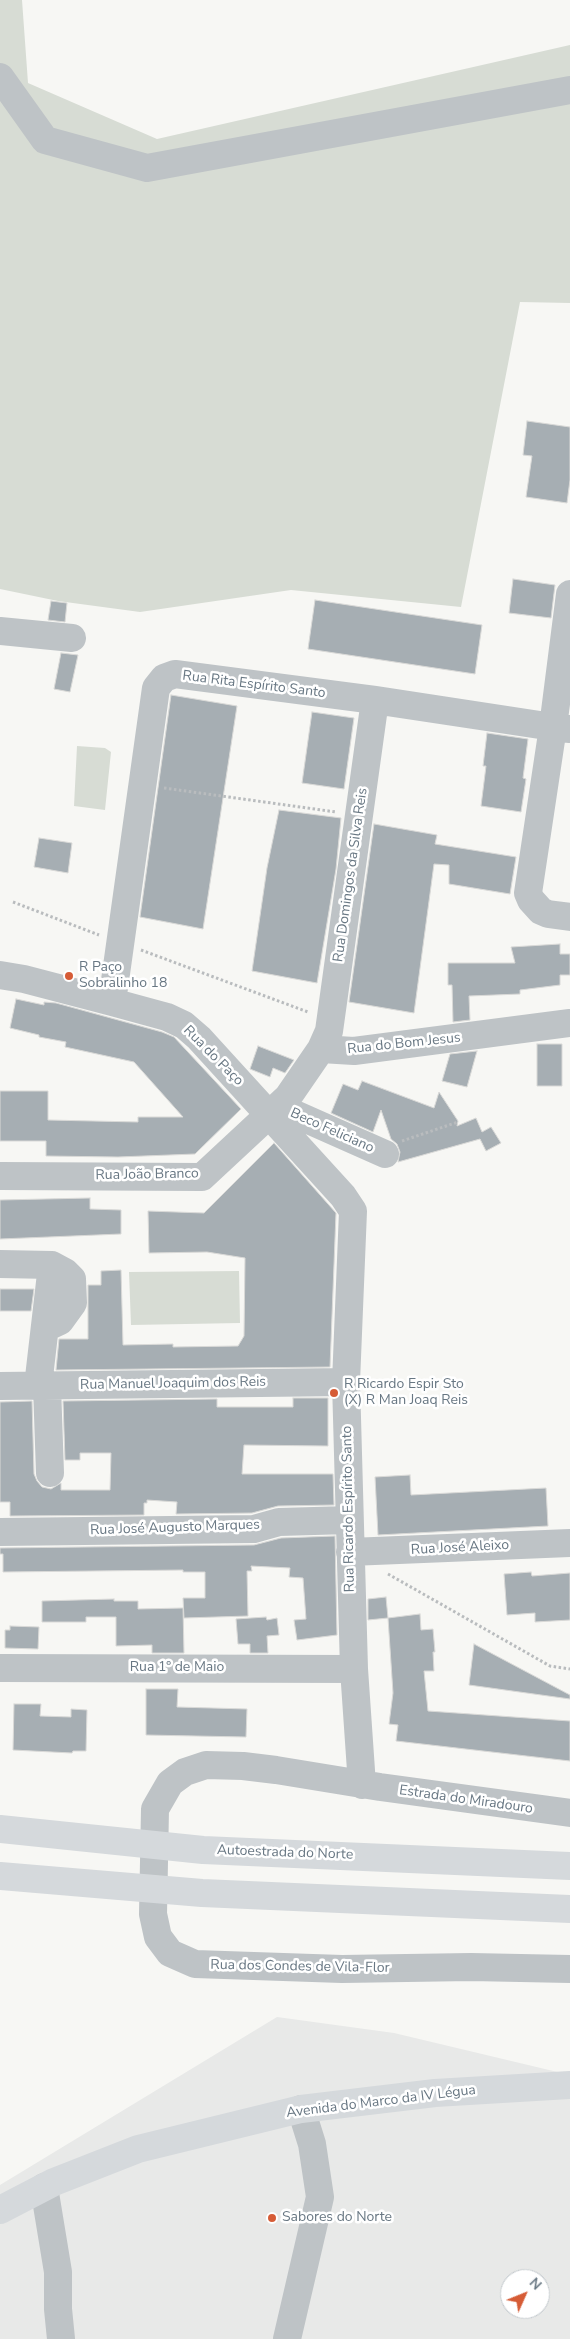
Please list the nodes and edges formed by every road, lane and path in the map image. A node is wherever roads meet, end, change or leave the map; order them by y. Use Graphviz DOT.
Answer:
graph roads {
  1 [pos="0,77"];
  2 [pos="570,90"];
  3 [pos="570,594"];
  4 [pos="0,631"];
  5 [pos="72,638"];
  6 [pos="375,700"];
  7 [pos="561,728"];
  8 [pos="143,786"];
  9 [pos="359,816"];
  10 [pos="13,902"];
  11 [pos="570,917"];
  12 [pos="101,936"];
  13 [pos="140,950"];
  14 [pos="0,975"];
  15 [pos="112,1002"];
  16 [pos="314,1014"];
  17 [pos="570,1023"];
  18 [pos="321,1049"];
  19 [pos="274,1111"];
  20 [pos="458,1122"];
  21 [pos="385,1154"];
  22 [pos="0,1176"];
  23 [pos="0,1264"];
  24 [pos="346,1382"];
  25 [pos="0,1386"];
  26 [pos="42,1386"];
  27 [pos="50,1473"];
  28 [pos="349,1520"];
  29 [pos="0,1532"];
  30 [pos="570,1543"];
  31 [pos="350,1552"];
  32 [pos="385,1572"];
  33 [pos="0,1668"];
  34 [pos="354,1669"];
  35 [pos="570,1669"];
  36 [pos="362,1785"];
  37 [pos="570,1813"];
  38 [pos="0,1829"];
  39 [pos="570,1866"];
  40 [pos="0,1876"];
  41 [pos="570,1909"];
  42 [pos="570,1969"];
  43 [pos="570,2085"];
  44 [pos="301,2108"];
  45 [pos="44,2187"];
  46 [pos="0,2210"];
  47 [pos="62,2339"];
  48 [pos="287,2339"];
  1 -- 2 [label="street"];
  3 -- 7 [label="street"];
  4 -- 5 [label="street"];
  6 -- 7 [label="street, Rua Rita Espírito Santo"];
  6 -- 8 [label="street, Rua Rita Espírito Santo"];
  6 -- 9 [label="street, Rua Domingos da Silva Reis"];
  7 -- 11 [label="street"];
  8 -- 9 [label="path"];
  8 -- 15 [label="street, Rua Rita Espírito Santo"];
  9 -- 18 [label="street, Rua Domingos da Silva Reis"];
  10 -- 12 [label="path"];
  13 -- 16 [label="path"];
  14 -- 15 [label="street, Rua do Paço"];
  15 -- 19 [label="street, Rua do Paço"];
  17 -- 18 [label="street, Rua do Bom Jesus"];
  18 -- 19 [label="street"];
  19 -- 21 [label="street, Beco Feliciano"];
  19 -- 22 [label="street, Rua João Branco"];
  19 -- 24 [label="street, Rua Ricardo Espírito Santo"];
  20 -- 21 [label="path"];
  23 -- 26 [label="street"];
  24 -- 26 [label="street, Rua Manuel Joaquim dos Reis"];
  24 -- 28 [label="street, Rua Ricardo Espírito Santo"];
  25 -- 26 [label="street, Rua Manuel Joaquim dos Reis"];
  26 -- 27 [label="street"];
  28 -- 29 [label="street, Rua José Augusto Marques"];
  28 -- 31 [label="street, Rua Ricardo Espírito Santo"];
  30 -- 31 [label="street, Rua José Aleixo"];
  31 -- 34 [label="street, Rua Ricardo Espírito Santo"];
  32 -- 35 [label="path"];
  33 -- 34 [label="street, Rua 1º de Maio"];
  34 -- 36 [label="street, Rua Ricardo Espírito Santo"];
  36 -- 37 [label="street, Estrada do Miradouro"];
  36 -- 42 [label="street, Rua dos Condes de Vila-Flor"];
  38 -- 39 [label="main road, Autoestrada do Norte"];
  40 -- 41 [label="main road"];
  43 -- 44 [label="main road, Avenida do Marco da IV Légua"];
  44 -- 45 [label="main road, Avenida do Marco da IV Légua"];
  44 -- 48 [label="street"];
  45 -- 46 [label="main road, Avenida do Marco da IV Légua"];
  45 -- 47 [label="street"];
}
